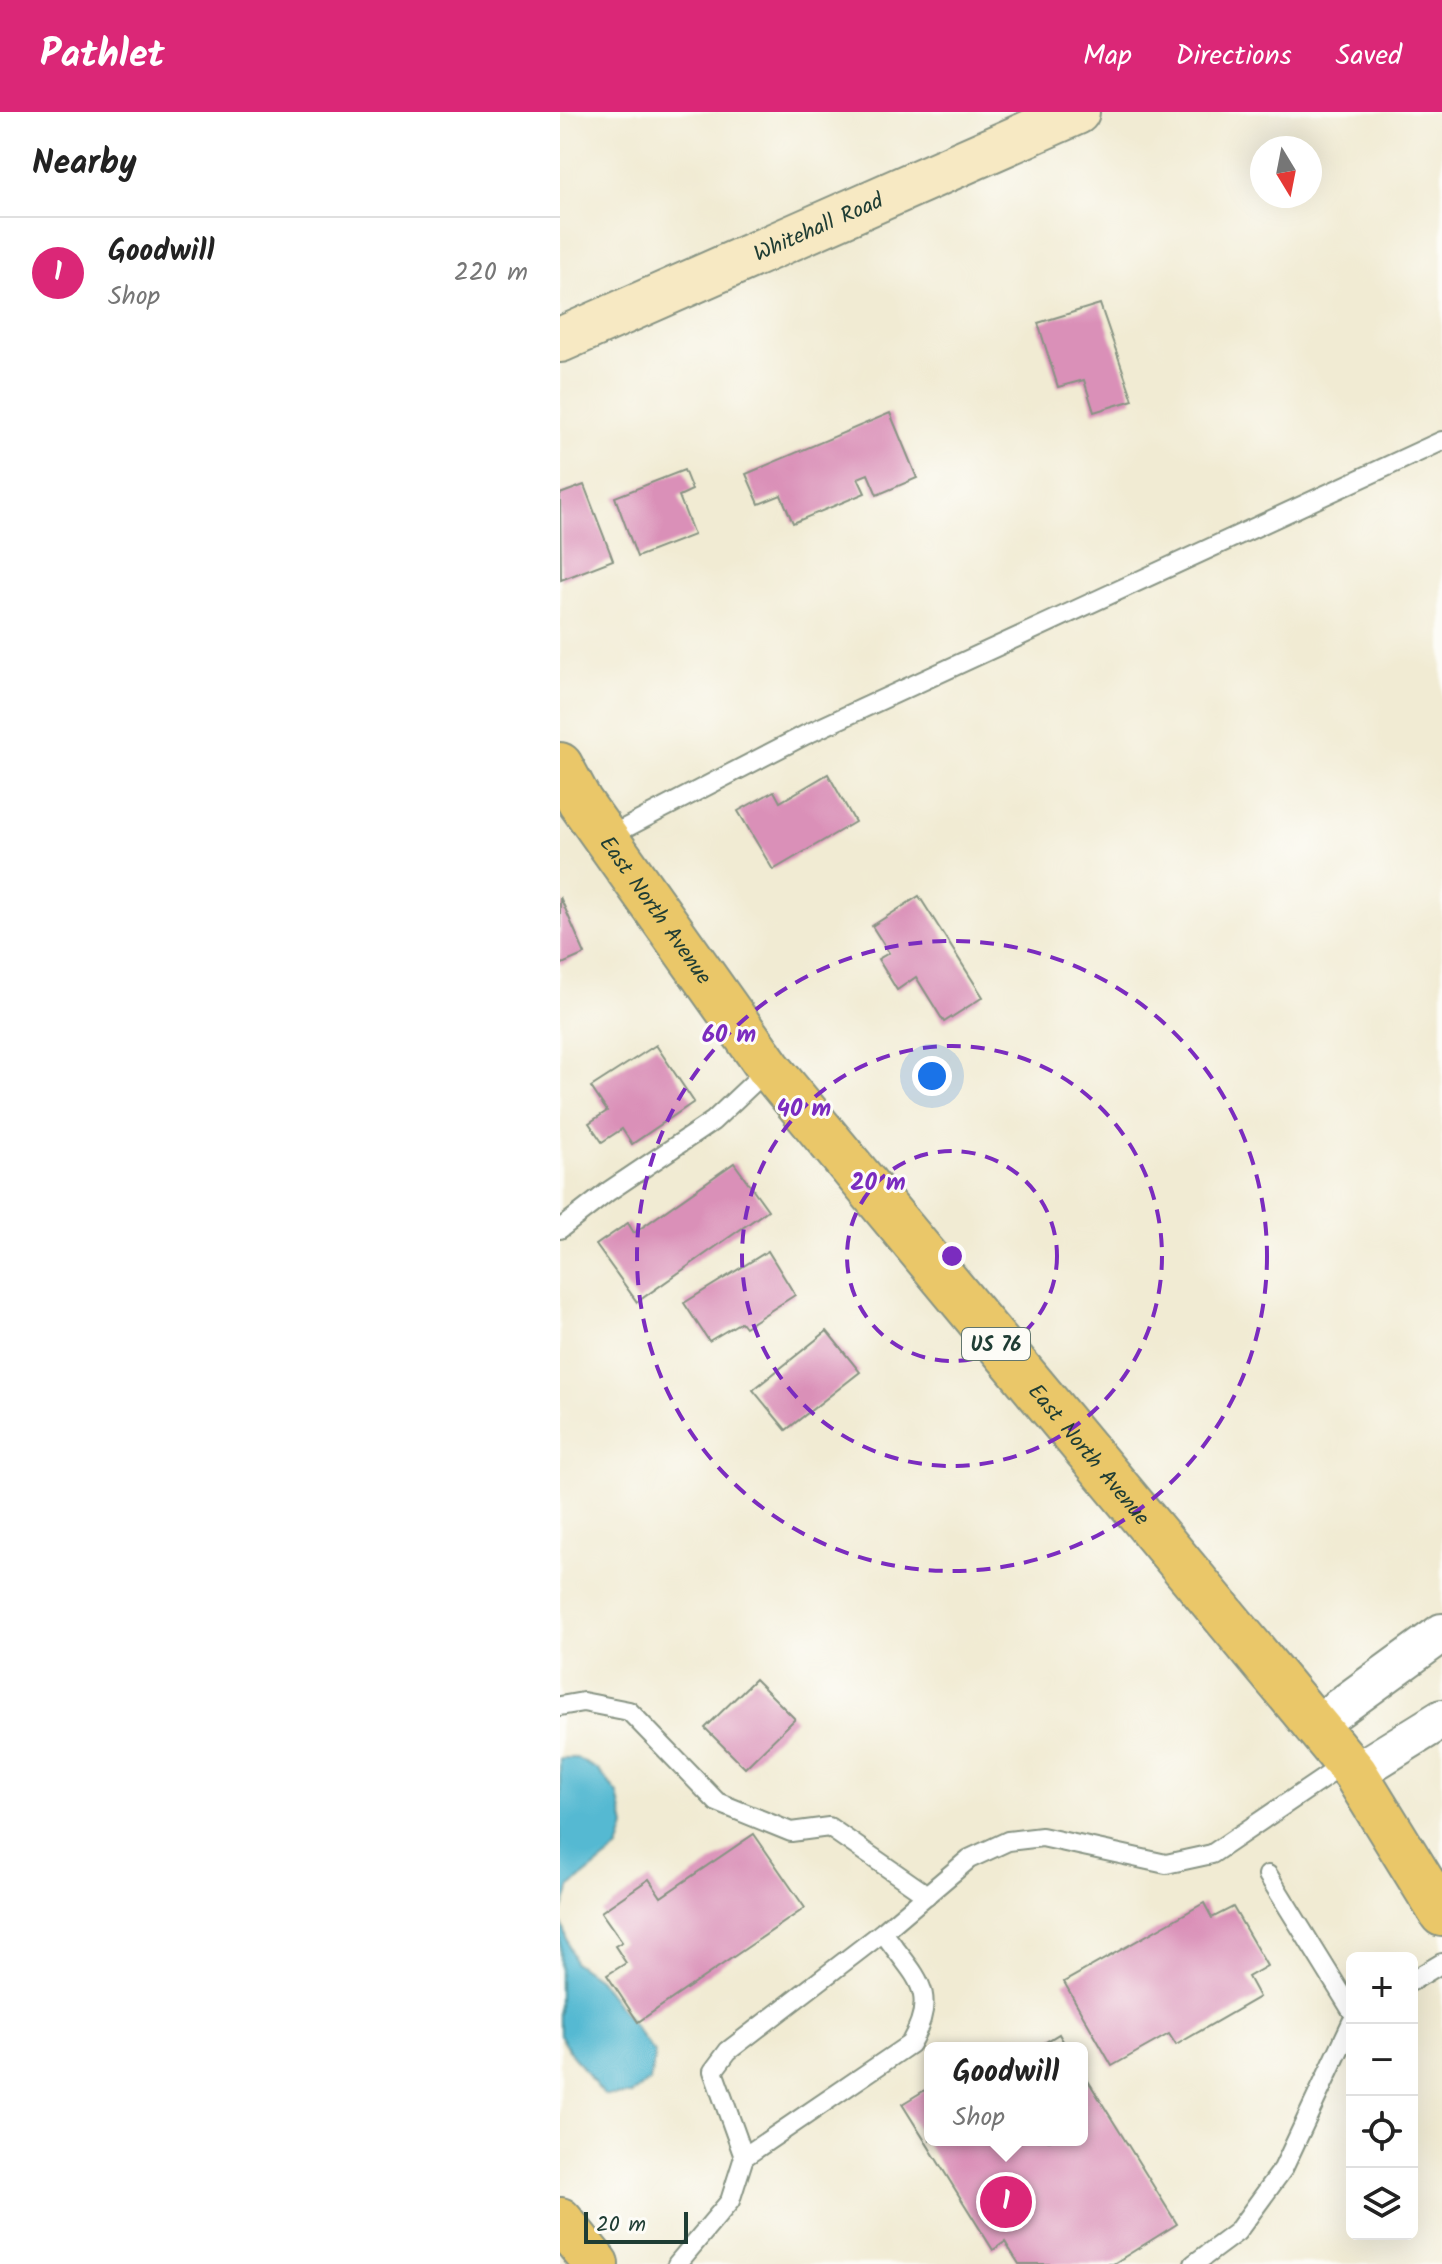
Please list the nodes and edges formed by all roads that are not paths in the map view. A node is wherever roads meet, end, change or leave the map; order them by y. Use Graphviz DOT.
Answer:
graph roads {
  1 [pos="1077,112"];
  2 [pos="560,340"];
  3 [pos="1442,441"];
  4 [pos="560,765"];
  5 [pos="606,838"];
  6 [pos="769,1068"];
  7 [pos="560,1229"];
  8 [pos="1442,1633"];
  9 [pos="560,1706"];
  10 [pos="1442,1719"];
  11 [pos="1313,1727"];
  12 [pos="1350,1768"];
  13 [pos="1268,1875"];
  14 [pos="927,1895"];
  15 [pos="1442,1914"];
  16 [pos="883,1932"];
  17 [pos="1442,1963"];
  18 [pos="1418,1977"];
  19 [pos="1346,2001"];
  20 [pos="1351,2024"];
  21 [pos="744,2157"];
  22 [pos="560,2220"];
  23 [pos="596,2264"];
  24 [pos="677,2264"];
  25 [pos="1194,2264"];
  1 -- 2 [label="main road, Whitehall Road"];
  3 -- 5 [label="lane"];
  4 -- 5 [label="main road, East North Avenue / US 76"];
  5 -- 6 [label="main road, East North Avenue / US 76"];
  6 -- 7 [label="lane"];
  6 -- 11 [label="main road, East North Avenue / US 76"];
  8 -- 11 [label="street"];
  9 -- 14 [label="lane"];
  10 -- 12 [label="street"];
  11 -- 12 [label="main road, East North Avenue / US 76"];
  12 -- 14 [label="lane"];
  12 -- 15 [label="main road, East North Avenue / US 76"];
  13 -- 19 [label="lane"];
  14 -- 16 [label="lane"];
  16 -- 21 [label="lane"];
  16 -- 21 [label="lane"];
  17 -- 18 [label="lane"];
  20 -- 25 [label="lane"];
  21 -- 24 [label="lane"];
  22 -- 23 [label="main road"];
}
